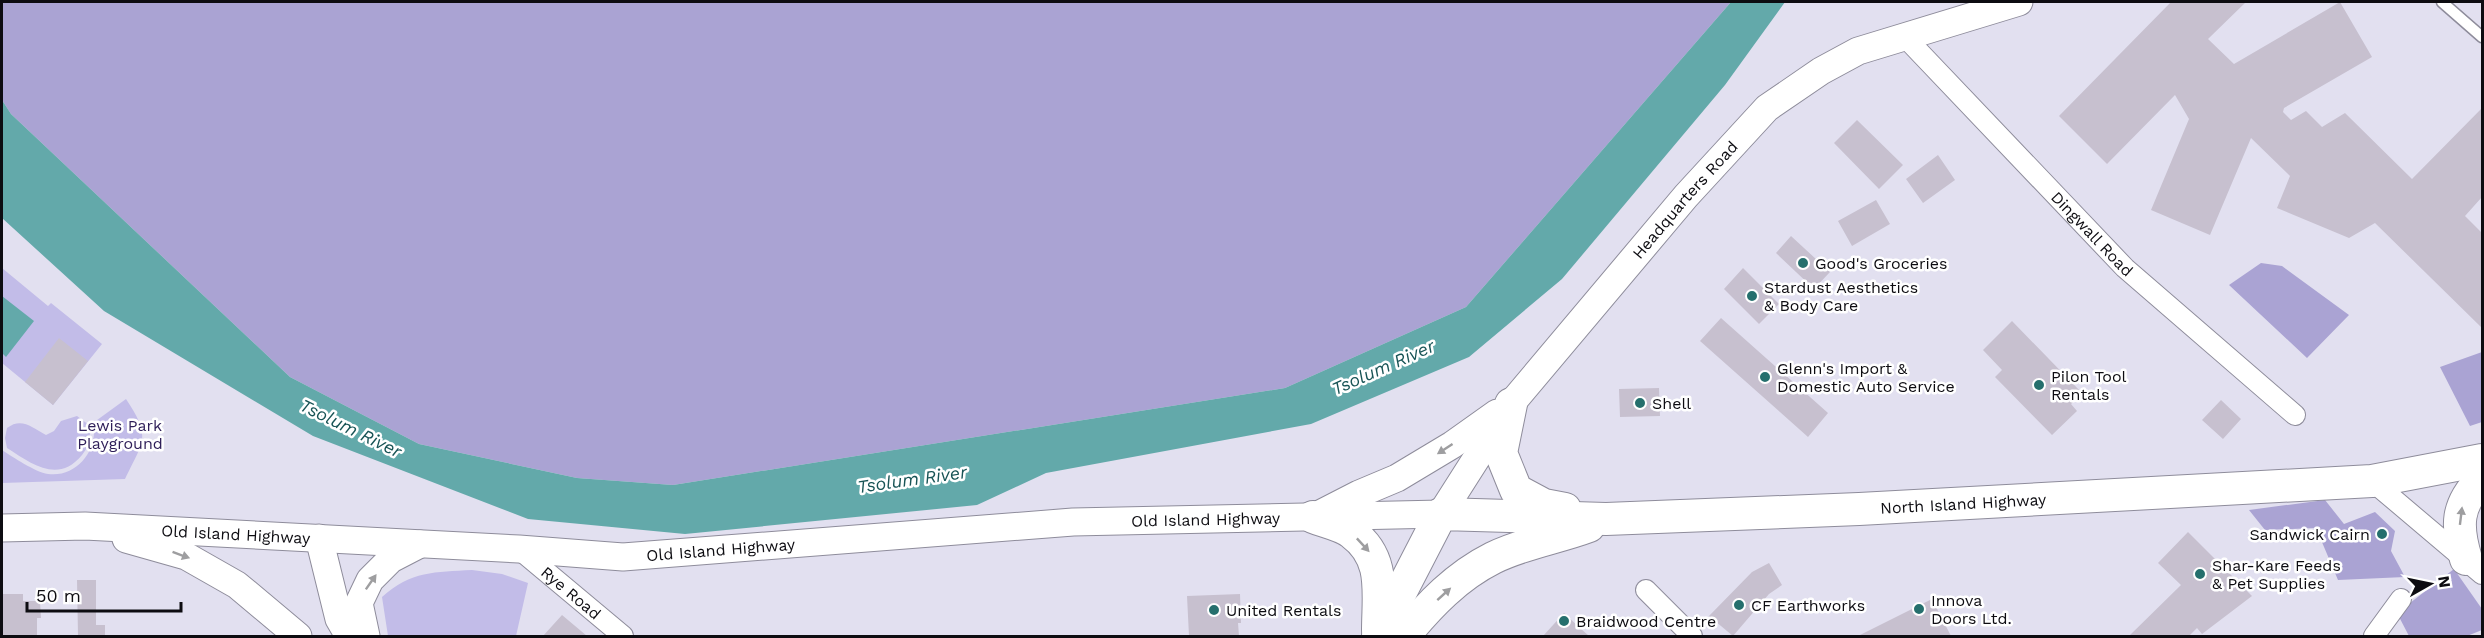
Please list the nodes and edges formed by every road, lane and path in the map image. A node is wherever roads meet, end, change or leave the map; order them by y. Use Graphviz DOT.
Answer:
graph roads {
  1 [pos="2019,2"];
  2 [pos="2442,2"];
  3 [pos="1904,36"];
  4 [pos="2482,37"];
  5 [pos="1510,404"];
  6 [pos="2295,415"];
  7 [pos="2482,460"];
  8 [pos="2482,479"];
  9 [pos="2372,481"];
  10 [pos="1441,514"];
  11 [pos="1313,517"];
  12 [pos="1606,519"];
  13 [pos="85,526"];
  14 [pos="2,528"];
  15 [pos="319,538"];
  16 [pos="420,544"];
  17 [pos="519,549"];
  18 [pos="2474,567"];
  19 [pos="1646,590"];
  20 [pos="2401,598"];
  21 [pos="298,636"];
  22 [pos="349,636"];
  23 [pos="366,636"];
  24 [pos="623,636"];
  25 [pos="1384,636"];
  26 [pos="1692,636"];
  27 [pos="2374,636"];
  1 -- 3 [label="main road, Headquarters Road"];
  2 -- 4 [label="lane"];
  3 -- 5 [label="main road, Headquarters Road"];
  3 -- 6 [label="street, Dingwall Road"];
  5 -- 10 [label="main road, Headquarters Road"];
  5 -- 11 [label="main road, one-way"];
  5 -- 12 [label="main road"];
  7 -- 9 [label="main road, North Island Highway"];
  18 -- 8 [label="main road, one-way"];
  9 -- 12 [label="main road, North Island Highway"];
  9 -- 18 [label="street"];
  10 -- 11 [label="main road, Old Island Highway"];
  10 -- 12 [label="main road, North Island Highway"];
  10 -- 25 [label="main road"];
  11 -- 17 [label="main road, Old Island Highway"];
  11 -- 25 [label="main road, one-way"];
  25 -- 12 [label="main road, one-way"];
  13 -- 14 [label="main road, Old Island Highway"];
  13 -- 15 [label="main road, Old Island Highway"];
  13 -- 21 [label="main road, one-way"];
  15 -- 16 [label="main road, Old Island Highway"];
  15 -- 22 [label="main road"];
  16 -- 17 [label="main road, Old Island Highway"];
  23 -- 16 [label="main road, one-way"];
  17 -- 24 [label="street, Rye Road"];
  19 -- 26 [label="street"];
  20 -- 27 [label="street"];
}
